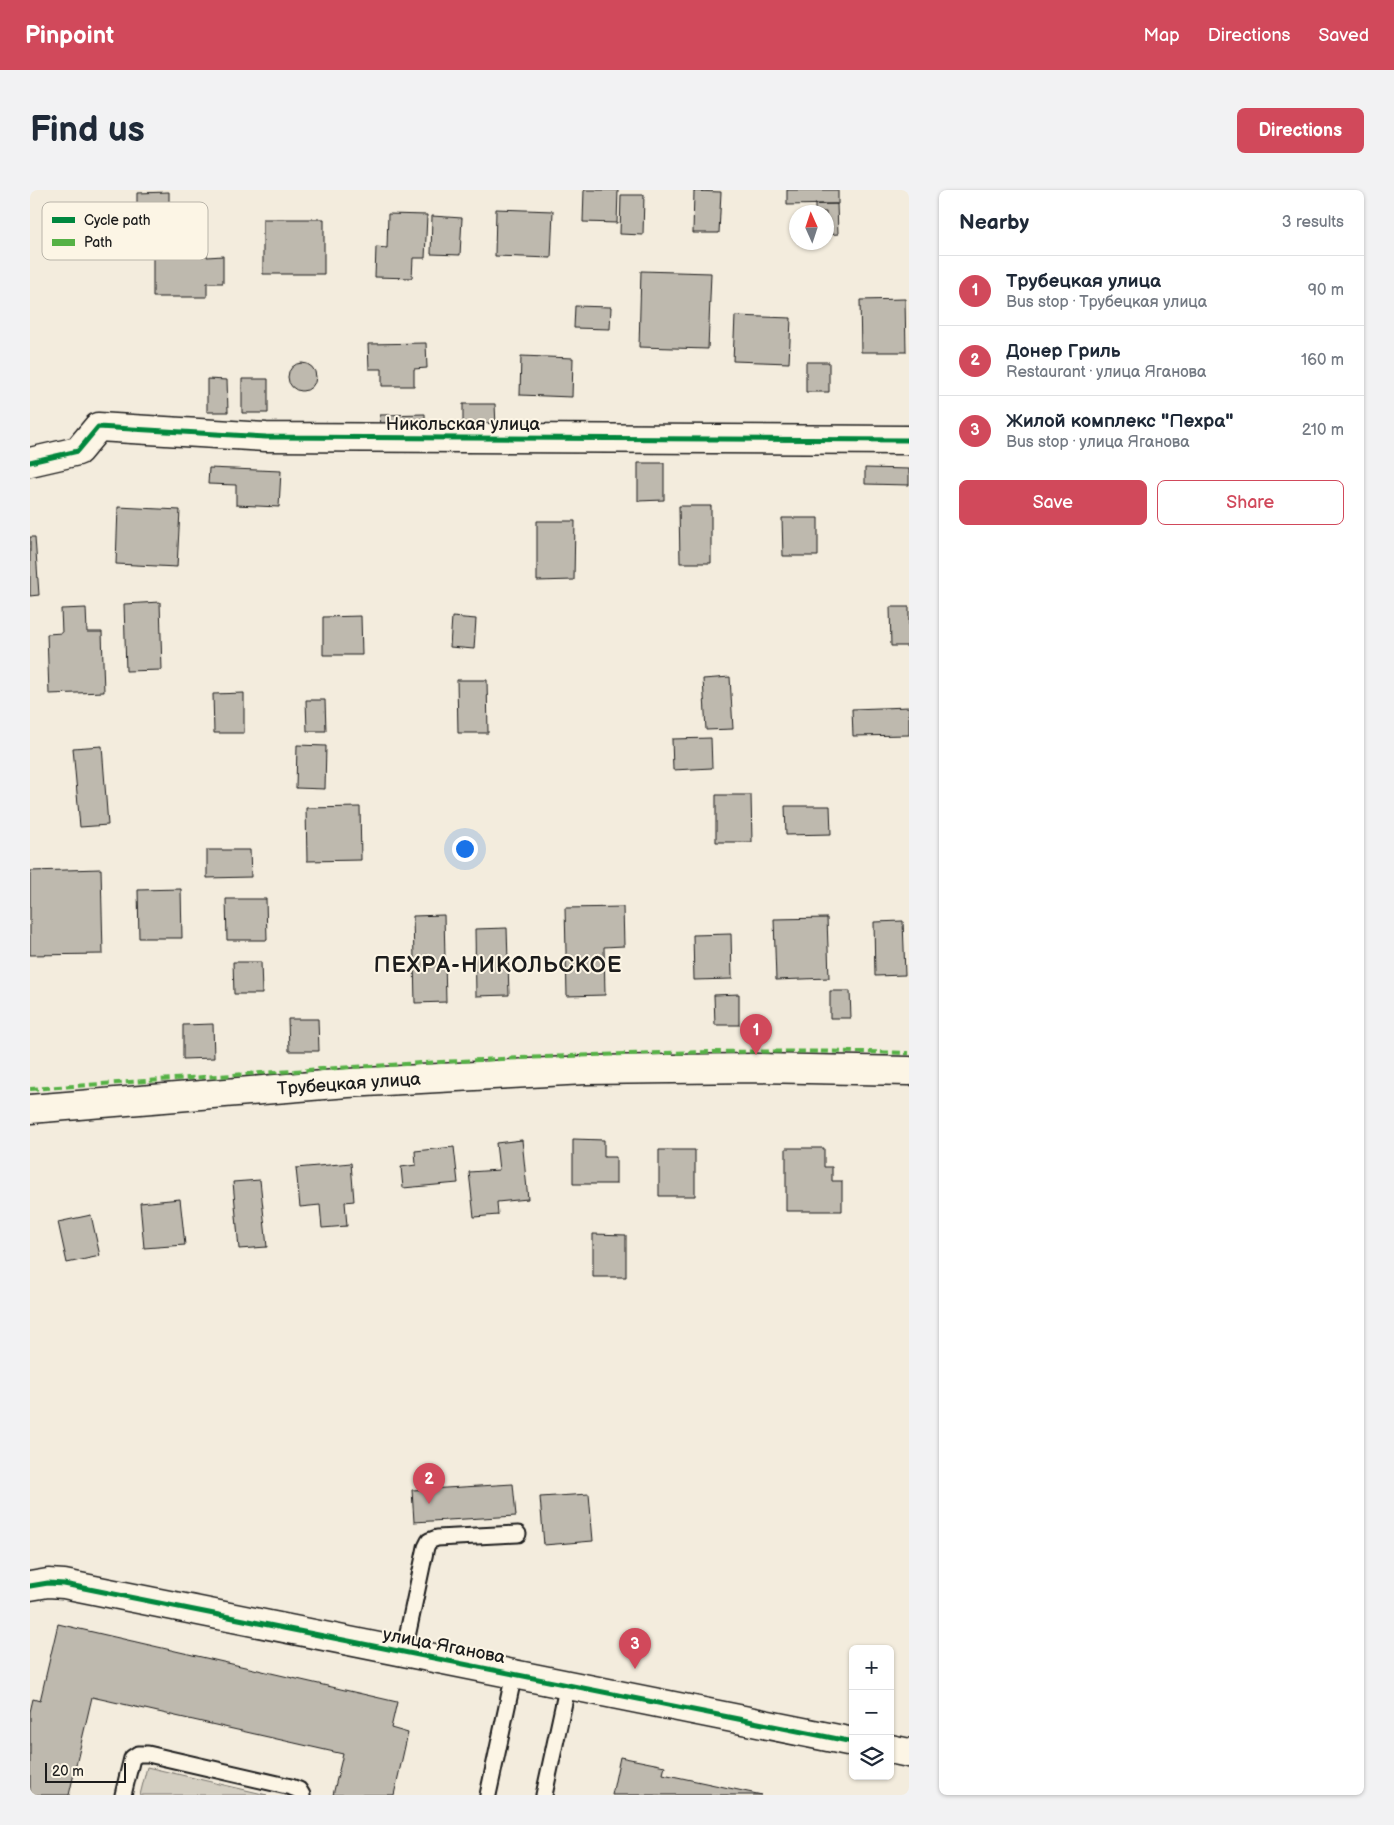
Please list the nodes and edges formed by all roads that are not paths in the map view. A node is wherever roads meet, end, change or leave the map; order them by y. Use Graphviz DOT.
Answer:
graph roads {
  1 [pos="909,440"];
  2 [pos="30,462"];
  3 [pos="909,1071"];
  4 [pos="30,1109"];
  5 [pos="518,1534"];
  6 [pos="30,1586"];
  7 [pos="404,1652"];
  8 [pos="514,1674"];
  9 [pos="568,1684"];
  10 [pos="849,1741"];
  11 [pos="894,1750"];
  12 [pos="909,1753"];
  13 [pos="123,1795"];
  14 [pos="302,1795"];
  15 [pos="488,1795"];
  16 [pos="544,1795"];
  1 -- 2 [label="street, Никольская улица"];
  3 -- 4 [label="street, Трубецкая улица"];
  5 -- 7 [label="lane"];
  6 -- 7 [label="street, улица Яганова"];
  7 -- 8 [label="street, улица Яганова"];
  8 -- 9 [label="street, улица Яганова"];
  8 -- 15 [label="lane"];
  9 -- 10 [label="street, улица Яганова"];
  9 -- 16 [label="lane"];
  11 -- 12 [label="street"];
  13 -- 14 [label="lane"];
}
